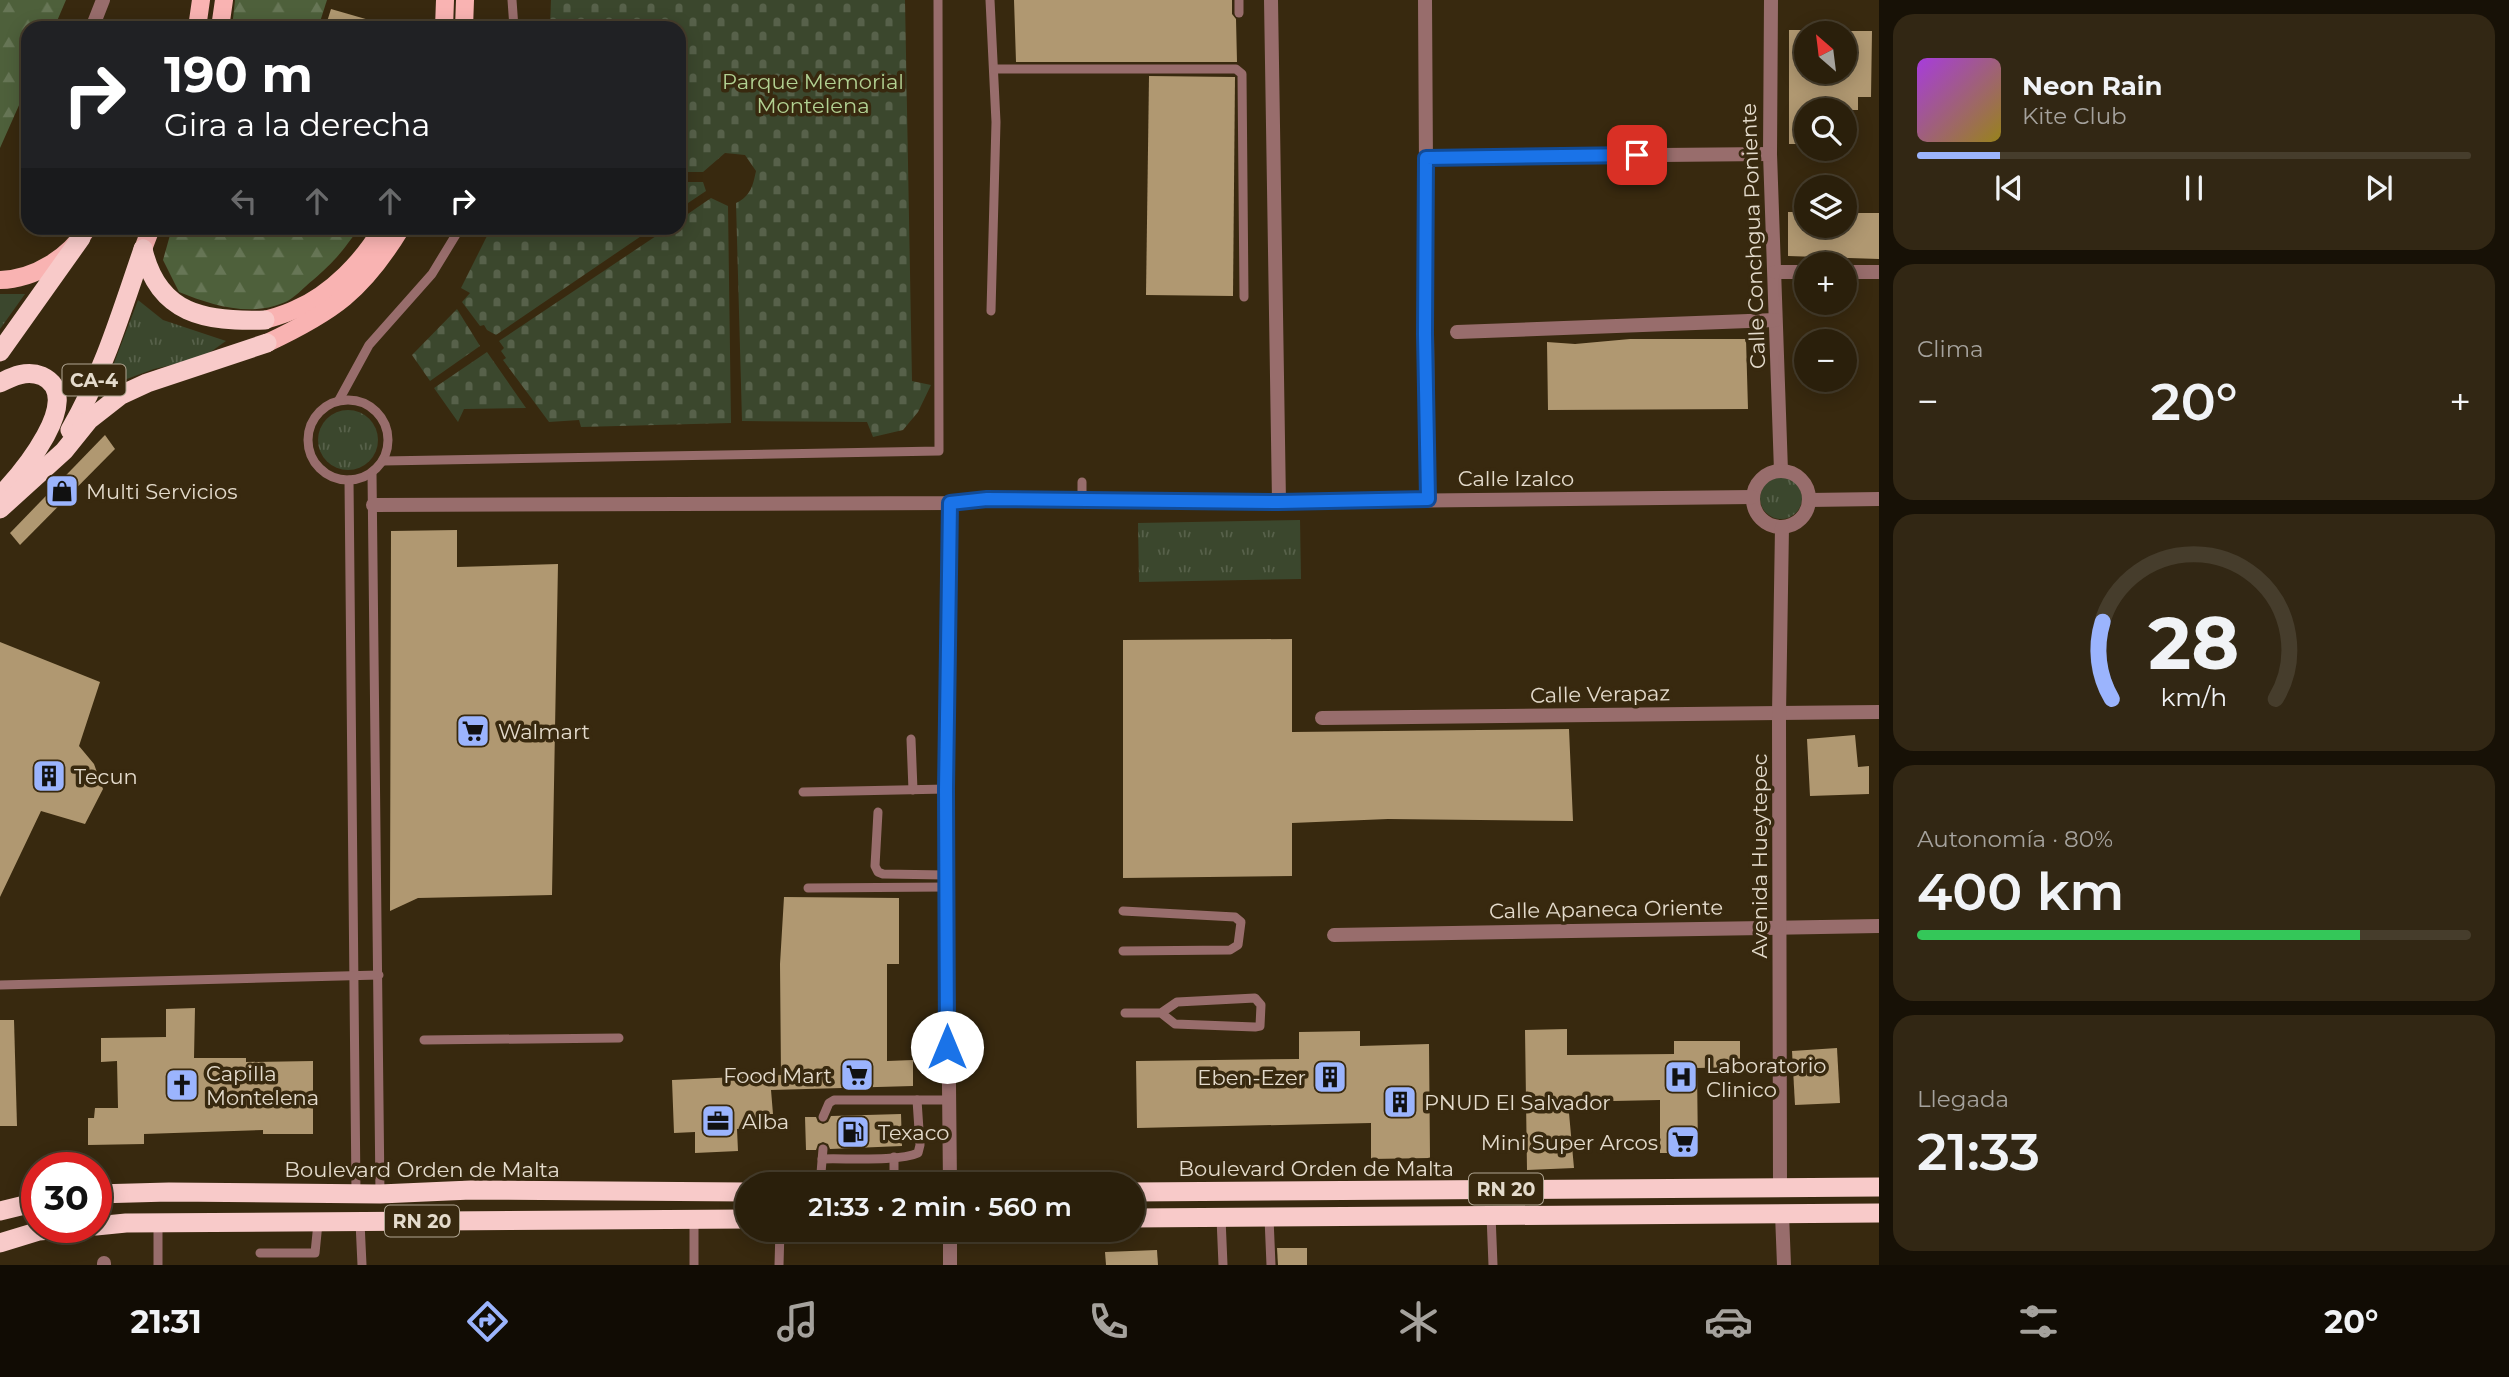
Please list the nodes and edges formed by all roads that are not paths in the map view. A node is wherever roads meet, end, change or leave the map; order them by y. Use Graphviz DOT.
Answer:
graph roads {
  1 [pos="103,0"];
  2 [pos="201,0"];
  3 [pos="224,0"];
  4 [pos="445,0"];
  5 [pos="465,0"];
  6 [pos="512,0"];
  7 [pos="938,0"];
  8 [pos="990,0"];
  9 [pos="1239,0"];
  10 [pos="1271,0"];
  11 [pos="1425,0"];
  12 [pos="1771,0"];
  13 [pos="1239,13"];
  14 [pos="95,21"];
  15 [pos="198,21"];
  16 [pos="221,21"];
  17 [pos="444,21"];
  18 [pos="464,21"];
  19 [pos="514,21"];
  20 [pos="994,69"];
  21 [pos="1770,154"];
  22 [pos="1426,158"];
  23 [pos="83,235"];
  24 [pos="84,235"];
  25 [pos="148,235"];
  26 [pos="377,235"];
  27 [pos="397,235"];
  28 [pos="456,235"];
  29 [pos="143,249"];
  30 [pos="1775,272"];
  31 [pos="1794,272"];
  32 [pos="1857,272"];
  33 [pos="1879,272"];
  34 [pos="0,280"];
  35 [pos="1244,297"];
  36 [pos="991,311"];
  37 [pos="301,317"];
  38 [pos="265,320"];
  39 [pos="1775,320"];
  40 [pos="1457,332"];
  41 [pos="267,343"];
  42 [pos="0,352"];
  43 [pos="0,383"];
  44 [pos="340,400"];
  45 [pos="383,461"];
  46 [pos="1781,471"];
  47 [pos="372,473"];
  48 [pos="349,480"];
  49 [pos="1082,482"];
  50 [pos="8,496"];
  51 [pos="1753,498"];
  52 [pos="1428,499"];
  53 [pos="1879,499"];
  54 [pos="1810,500"];
  55 [pos="1082,501"];
  56 [pos="1279,502"];
  57 [pos="950,503"];
  58 [pos="373,505"];
  59 [pos="0,509"];
  60 [pos="1782,527"];
  61 [pos="1879,712"];
  62 [pos="1779,714"];
  63 [pos="1322,718"];
  64 [pos="911,739"];
  65 [pos="946,789"];
  66 [pos="913,790"];
  67 [pos="803,792"];
  68 [pos="878,813"];
  69 [pos="946,881"];
  70 [pos="808,888"];
  71 [pos="1123,911"];
  72 [pos="1879,926"];
  73 [pos="1780,927"];
  74 [pos="1334,935"];
  75 [pos="1123,951"];
  76 [pos="379,975"];
  77 [pos="354,976"];
  78 [pos="0,985"];
  79 [pos="1125,1013"];
  80 [pos="1161,1013"];
  81 [pos="620,1038"];
  82 [pos="424,1040"];
  83 [pos="917,1100"];
  84 [pos="947,1100"];
  85 [pos="823,1117"];
  86 [pos="894,1157"];
  87 [pos="821,1172"];
  88 [pos="894,1172"];
  89 [pos="950,1172"];
  90 [pos="1780,1186"];
  91 [pos="1879,1187"];
  92 [pos="735,1192"];
  93 [pos="1145,1192"];
  94 [pos="356,1193"];
  95 [pos="112,1194"];
  96 [pos="380,1194"];
  97 [pos="21,1206"];
  98 [pos="0,1211"];
  99 [pos="1879,1213"];
  100 [pos="1782,1214"];
  101 [pos="1491,1215"];
  102 [pos="1269,1217"];
  103 [pos="1145,1218"];
  104 [pos="1221,1218"];
  105 [pos="735,1219"];
  106 [pos="694,1220"];
  107 [pos="360,1222"];
  108 [pos="158,1223"];
  109 [pos="318,1223"];
  110 [pos="112,1225"];
  111 [pos="21,1237"];
  112 [pos="780,1242"];
  113 [pos="950,1242"];
  114 [pos="0,1243"];
  115 [pos="260,1253"];
  116 [pos="158,1265"];
  117 [pos="362,1265"];
  118 [pos="694,1265"];
  119 [pos="779,1265"];
  120 [pos="950,1265"];
  121 [pos="1223,1265"];
  122 [pos="1270,1265"];
  123 [pos="1493,1265"];
  124 [pos="1784,1265"];
  1 -- 14 [label="street"];
  2 -- 15 [label="main road"];
  3 -- 16 [label="main road"];
  4 -- 17 [label="main road"];
  5 -- 18 [label="main road"];
  6 -- 19 [label="lane"];
  7 -- 45 [label="lane"];
  8 -- 20 [label="lane"];
  9 -- 13 [label="lane"];
  10 -- 56 [label="street"];
  11 -- 22 [label="street"];
  12 -- 21 [label="street, Calle Conchgua Poniente"];
  20 -- 35 [label="lane"];
  20 -- 36 [label="lane"];
  21 -- 22 [label="street"];
  21 -- 30 [label="street, Calle Conchgua Poniente"];
  22 -- 52 [label="street"];
  23 -- 34 [label="main road"];
  24 -- 42 [label="highway"];
  25 -- 29 [label="main road, CA-4"];
  26 -- 37 [label="main road"];
  27 -- 37 [label="main road"];
  28 -- 44 [label="lane"];
  29 -- 38 [label="highway"];
  29 -- 50 [label="highway, CA-4"];
  30 -- 31 [label="street"];
  30 -- 39 [label="street, Calle Conchgua Poniente"];
  32 -- 33 [label="street"];
  37 -- 38 [label="main road"];
  37 -- 41 [label="main road"];
  39 -- 40 [label="street"];
  39 -- 46 [label="street, Calle Conchgua Poniente"];
  41 -- 50 [label="highway"];
  43 -- 50 [label="highway"];
  44 -- 45 [label="lane"];
  44 -- 48 [label="lane"];
  45 -- 47 [label="lane"];
  46 -- 51 [label="street"];
  46 -- 54 [label="street"];
  47 -- 48 [label="lane"];
  47 -- 58 [label="lane"];
  48 -- 77 [label="lane"];
  49 -- 55 [label="lane"];
  50 -- 59 [label="highway, CA-4"];
  51 -- 52 [label="street, Calle Izalco"];
  51 -- 60 [label="street"];
  52 -- 56 [label="street, Calle Izalco"];
  53 -- 54 [label="street"];
  54 -- 60 [label="street"];
  55 -- 56 [label="street, Calle Izalco"];
  55 -- 57 [label="street, Calle Izalco"];
  57 -- 58 [label="street, Calle Izalco"];
  57 -- 65 [label="street"];
  58 -- 76 [label="lane"];
  60 -- 62 [label="street, Avenida Hueytepec"];
  61 -- 62 [label="street, Calle Verapaz"];
  62 -- 63 [label="street, Calle Verapaz"];
  62 -- 73 [label="street, Avenida Hueytepec"];
  64 -- 66 [label="lane"];
  65 -- 66 [label="lane"];
  65 -- 69 [label="street"];
  66 -- 67 [label="lane"];
  68 -- 69 [label="lane"];
  69 -- 70 [label="lane"];
  69 -- 84 [label="street"];
  71 -- 75 [label="lane"];
  72 -- 73 [label="street, Calle Apaneca Oriente"];
  73 -- 74 [label="street, Calle Apaneca Oriente"];
  73 -- 90 [label="street, Avenida Hueytepec"];
  76 -- 77 [label="lane"];
  76 -- 96 [label="lane"];
  77 -- 78 [label="lane"];
  77 -- 94 [label="lane"];
  79 -- 80 [label="lane"];
  80 -- 80 [label="lane"];
  81 -- 82 [label="lane"];
  83 -- 84 [label="lane"];
  83 -- 85 [label="lane"];
  83 -- 86 [label="lane"];
  84 -- 89 [label="street"];
  86 -- 87 [label="lane"];
  86 -- 88 [label="lane"];
  90 -- 91 [label="highway, Boulevard Orden de Malta / RN 20"];
  90 -- 93 [label="highway, Boulevard Orden de Malta / RN 20"];
  92 -- 96 [label="highway, Boulevard Orden de Malta / RN 20"];
  94 -- 95 [label="highway, Boulevard Orden de Malta / RN 20"];
  94 -- 96 [label="highway, Boulevard Orden de Malta / RN 20"];
  97 -- 98 [label="highway"];
  99 -- 100 [label="highway, RN 20"];
  100 -- 101 [label="highway, RN 20"];
  100 -- 124 [label="street"];
  101 -- 102 [label="highway, RN 20"];
  101 -- 123 [label="lane"];
  102 -- 104 [label="highway, RN 20"];
  102 -- 122 [label="lane"];
  103 -- 104 [label="highway, RN 20"];
  104 -- 121 [label="lane"];
  105 -- 106 [label="highway, RN 20"];
  106 -- 107 [label="highway, RN 20"];
  106 -- 118 [label="lane"];
  107 -- 109 [label="highway, RN 20"];
  107 -- 117 [label="lane"];
  108 -- 109 [label="highway, RN 20"];
  108 -- 110 [label="highway, RN 20"];
  108 -- 116 [label="lane"];
  109 -- 115 [label="lane"];
  111 -- 114 [label="highway"];
  112 -- 119 [label="lane"];
  113 -- 120 [label="street"];
}
